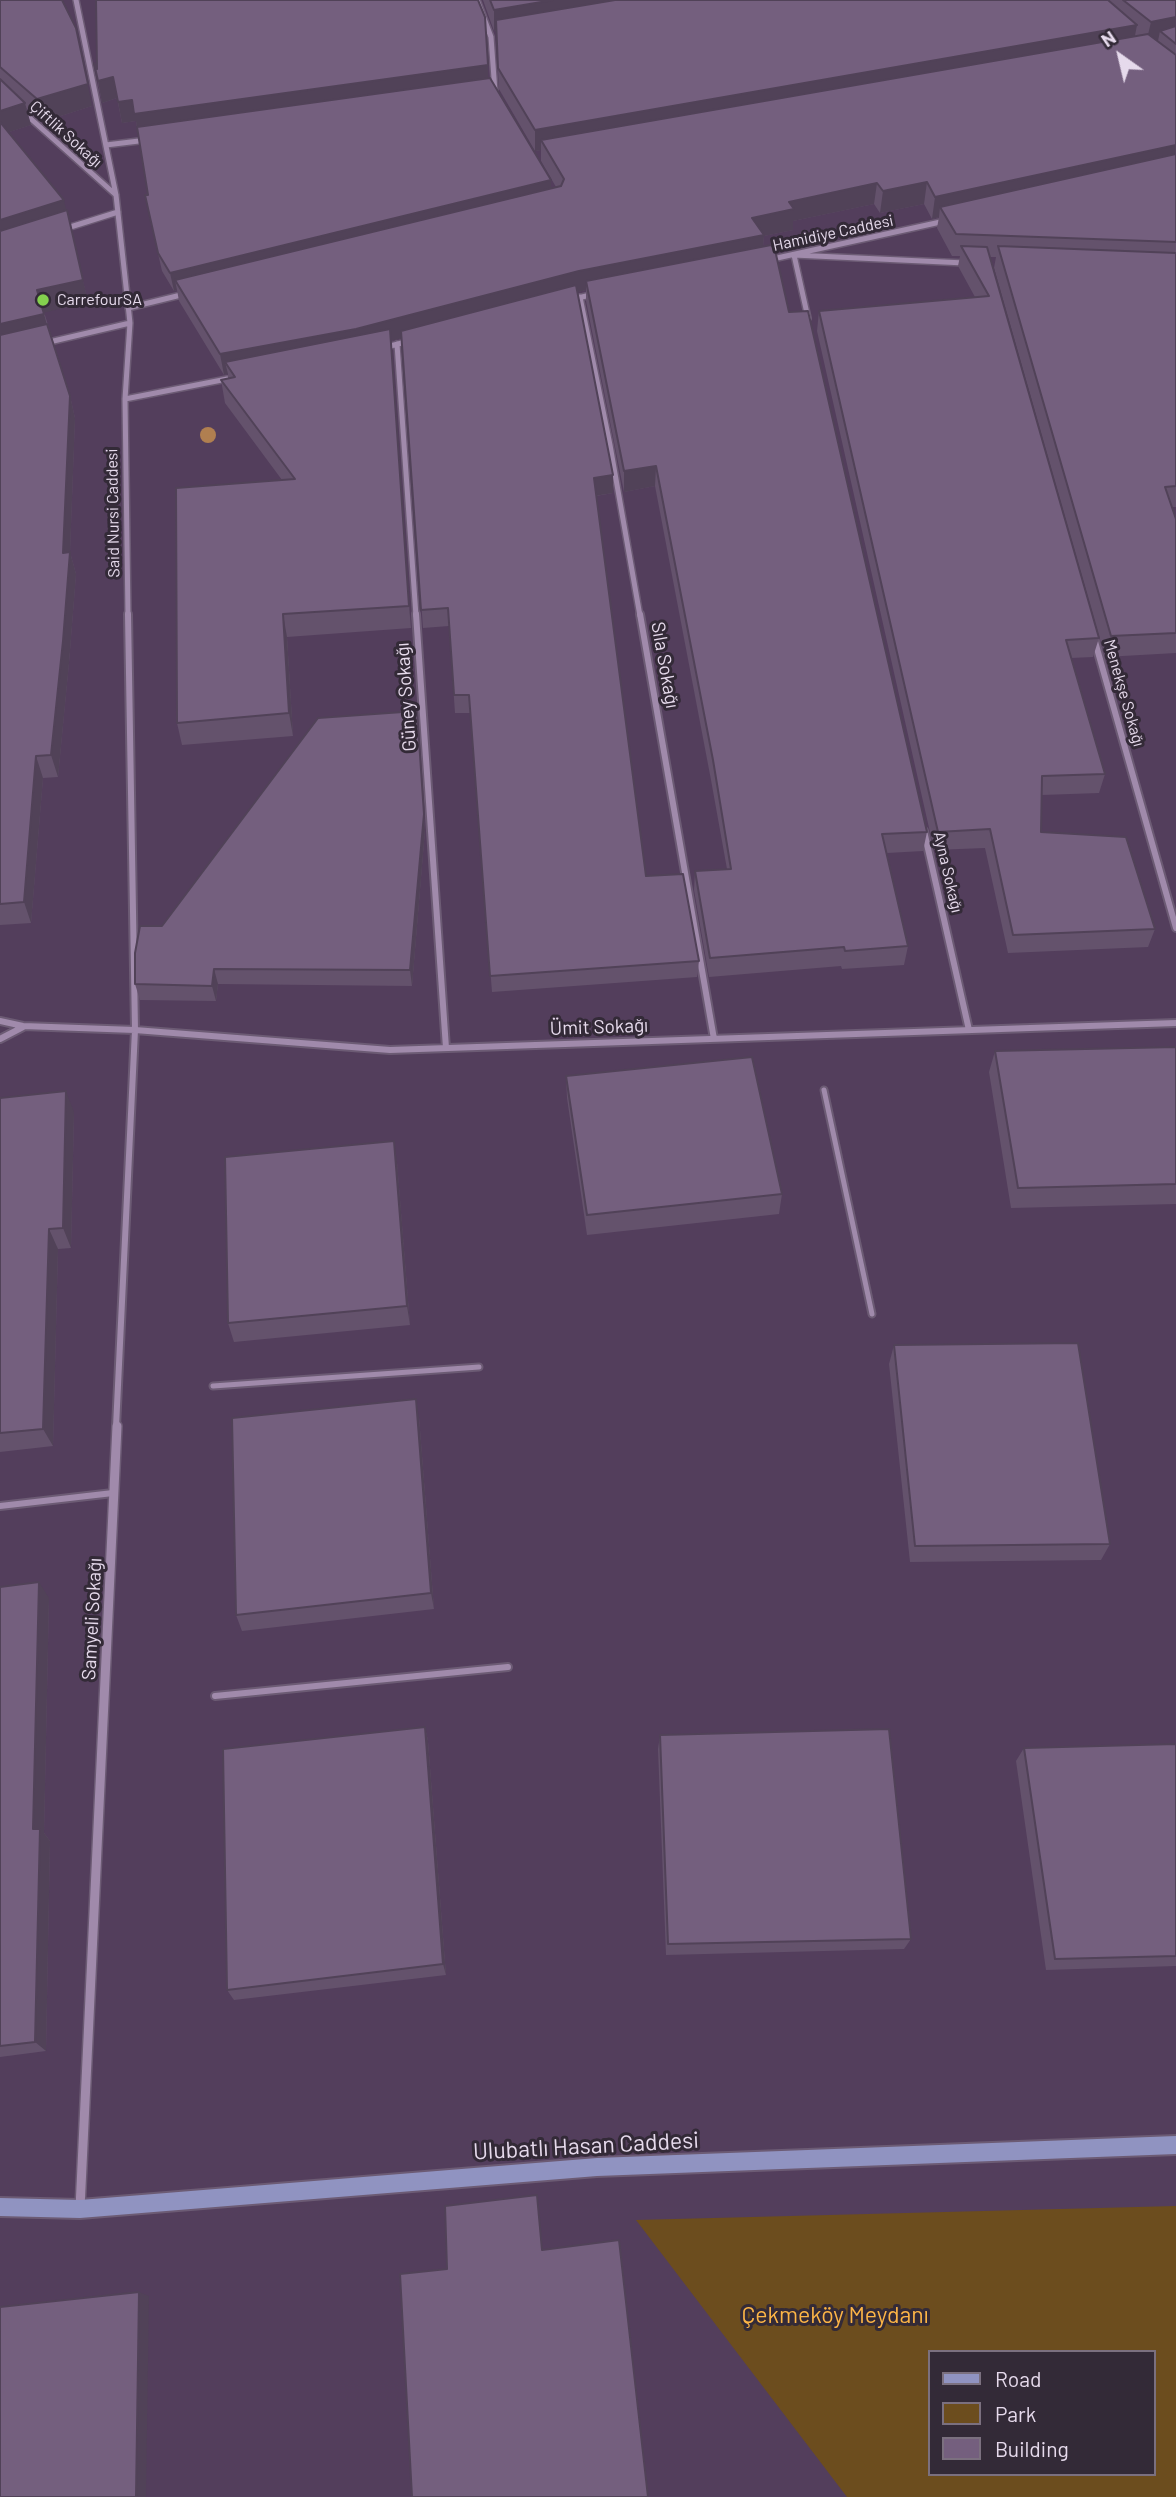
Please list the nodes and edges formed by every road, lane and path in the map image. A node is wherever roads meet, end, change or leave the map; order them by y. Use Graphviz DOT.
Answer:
graph roads {
  1 [pos="76,0"];
  2 [pos="477,0"];
  3 [pos="505,34"];
  4 [pos="491,37"];
  5 [pos="500,102"];
  6 [pos="19,108"];
  7 [pos="148,139"];
  8 [pos="106,145"];
  9 [pos="117,195"];
  10 [pos="118,212"];
  11 [pos="952,219"];
  12 [pos="52,233"];
  13 [pos="793,255"];
  14 [pos="767,260"];
  15 [pos="974,263"];
  16 [pos="195,292"];
  17 [pos="606,292"];
  18 [pos="580,297"];
  19 [pos="556,303"];
  20 [pos="128,308"];
  21 [pos="130,323"];
  22 [pos="809,323"];
  23 [pos="411,341"];
  24 [pos="39,344"];
  25 [pos="397,344"];
  26 [pos="372,351"];
  27 [pos="229,379"];
  28 [pos="125,399"];
  29 [pos="1093,635"];
  30 [pos="923,826"];
  31 [pos="1176,928"];
  32 [pos="0,1021"];
  33 [pos="1176,1023"];
  34 [pos="23,1026"];
  35 [pos="135,1030"];
  36 [pos="969,1030"];
  37 [pos="0,1039"];
  38 [pos="714,1039"];
  39 [pos="446,1048"];
  40 [pos="824,1090"];
  41 [pos="872,1314"];
  42 [pos="479,1367"];
  43 [pos="213,1385"];
  44 [pos="113,1493"];
  45 [pos="0,1506"];
  46 [pos="508,1667"];
  47 [pos="215,1696"];
  48 [pos="1176,2146"];
  49 [pos="0,2207"];
  50 [pos="80,2209"];
  1 -- 8 [label="street, Said Nursi Caddesi"];
  2 -- 4 [label="street"];
  3 -- 4 [label="street"];
  4 -- 5 [label="street"];
  6 -- 9 [label="street, Çiftlik Sokağı"];
  7 -- 8 [label="street"];
  8 -- 9 [label="street, Said Nursi Caddesi"];
  9 -- 10 [label="street, Said Nursi Caddesi"];
  10 -- 12 [label="street"];
  10 -- 20 [label="street, Said Nursi Caddesi"];
  11 -- 13 [label="street, Hamidiye Caddesi"];
  13 -- 14 [label="street, Hamidiye Caddesi"];
  13 -- 15 [label="street"];
  13 -- 22 [label="street"];
  16 -- 20 [label="street"];
  17 -- 18 [label="street"];
  18 -- 19 [label="street"];
  18 -- 38 [label="street, Sıla Sokağı"];
  20 -- 21 [label="street, Said Nursi Caddesi"];
  21 -- 24 [label="street"];
  21 -- 28 [label="street, Said Nursi Caddesi"];
  23 -- 25 [label="street"];
  25 -- 26 [label="street"];
  25 -- 39 [label="street, Güney Sokağı"];
  27 -- 28 [label="street"];
  28 -- 35 [label="street, Said Nursi Caddesi"];
  29 -- 31 [label="street, Menekşe Sokağı"];
  30 -- 36 [label="street, Ayna Sokağı"];
  32 -- 34 [label="street, Ümit Sokağı"];
  33 -- 36 [label="street, Ümit Sokağı"];
  34 -- 35 [label="street, Ümit Sokağı"];
  34 -- 37 [label="street"];
  35 -- 39 [label="street, Ümit Sokağı"];
  35 -- 44 [label="street, Samyeli Sokağı"];
  36 -- 38 [label="street, Ümit Sokağı"];
  38 -- 39 [label="street, Ümit Sokağı"];
  40 -- 41 [label="lane"];
  42 -- 43 [label="lane"];
  44 -- 45 [label="lane"];
  44 -- 50 [label="street, Samyeli Sokağı"];
  46 -- 47 [label="lane"];
  48 -- 50 [label="street, Ulubatlı Hasan Caddesi"];
  49 -- 50 [label="street, Ulubatlı Hasan Caddesi"];
}
